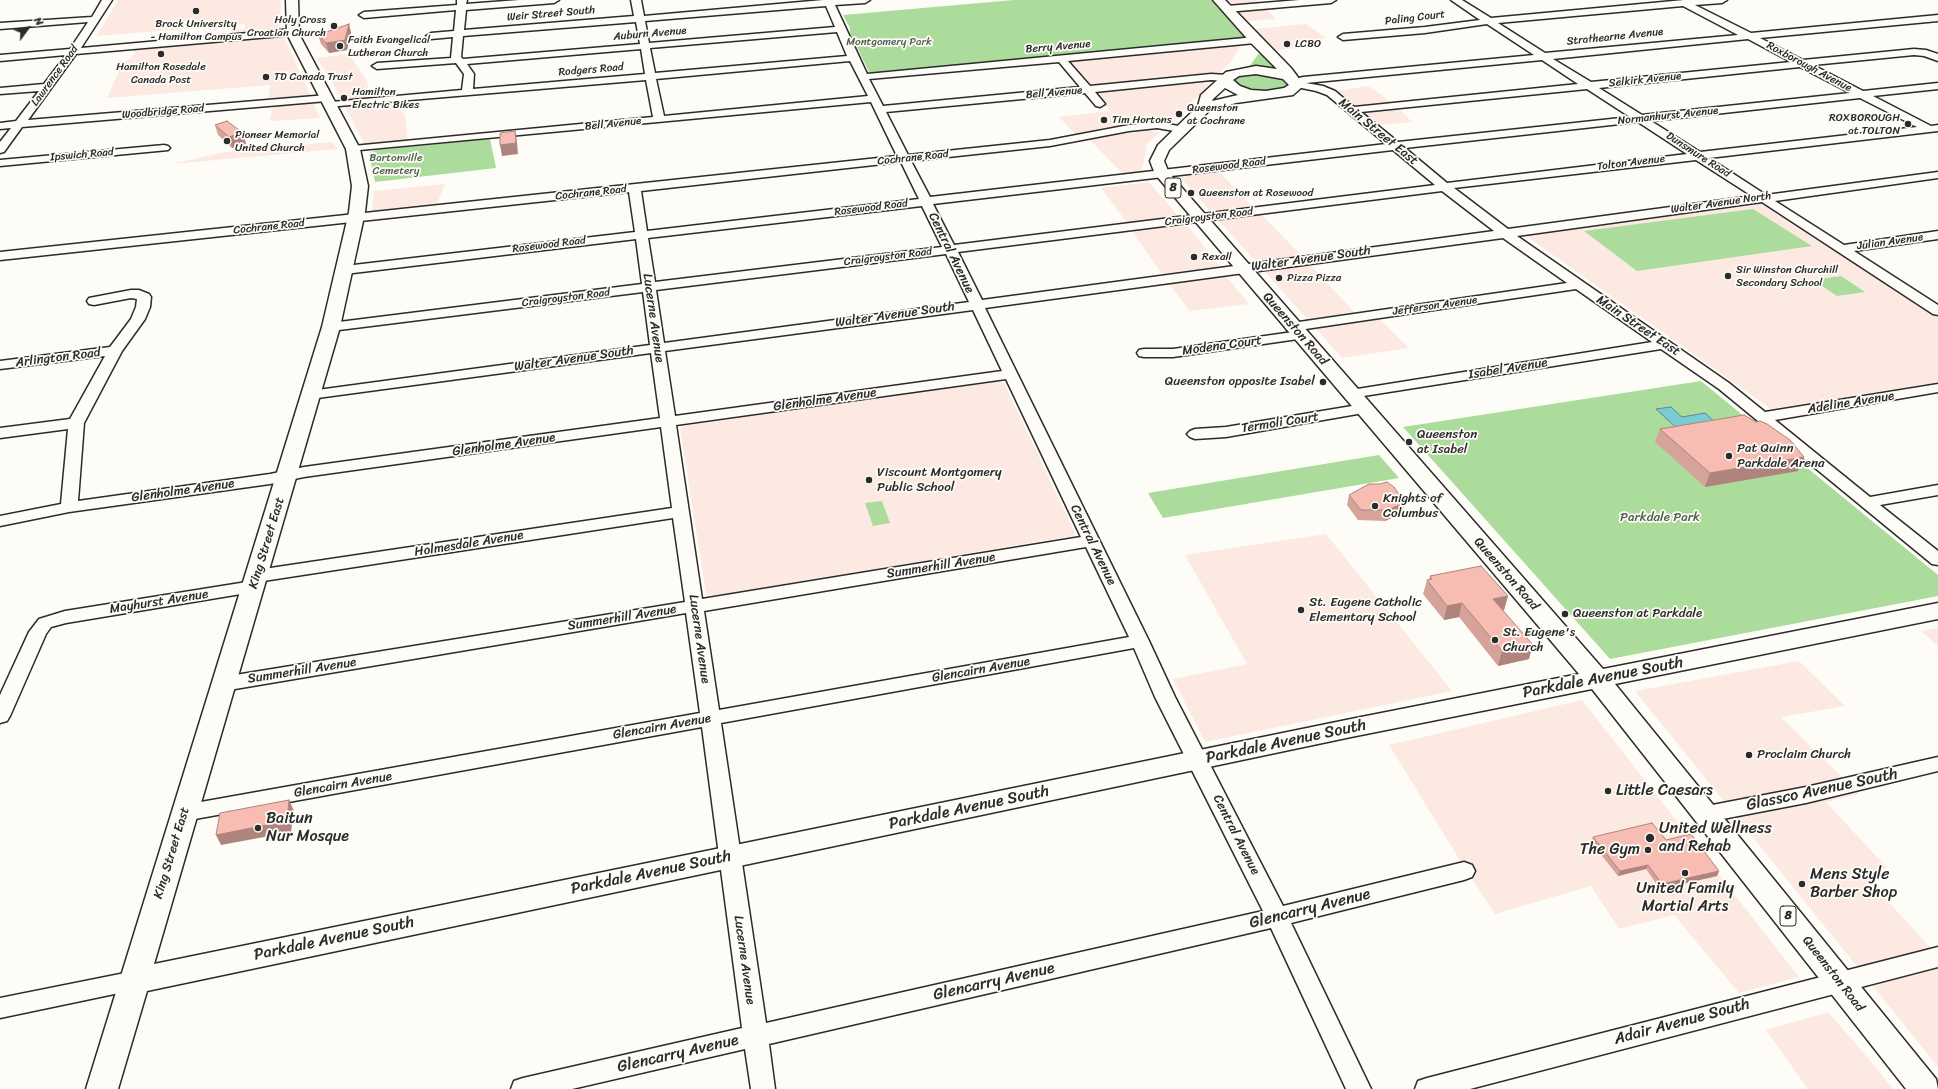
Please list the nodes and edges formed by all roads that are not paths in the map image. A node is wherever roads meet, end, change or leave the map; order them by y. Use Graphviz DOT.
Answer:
graph roads {
  1 [pos="107,0"];
  2 [pos="292,0"];
  3 [pos="554,0"];
  4 [pos="636,0"];
  5 [pos="865,0"];
  6 [pos="1331,0"];
  7 [pos="1456,0"];
  8 [pos="1722,0"];
  9 [pos="829,2"];
  10 [pos="1683,2"];
  11 [pos="462,4"];
  12 [pos="1223,4"];
  13 [pos="364,15"];
  14 [pos="1938,18"];
  15 [pos="96,19"];
  16 [pos="639,19"];
  17 [pos="1490,21"];
  18 [pos="0,26"];
  19 [pos="842,29"];
  20 [pos="293,32"];
  21 [pos="458,34"];
  22 [pos="431,36"];
  23 [pos="1751,36"];
  24 [pos="1343,37"];
  25 [pos="1254,40"];
  26 [pos="645,46"];
  27 [pos="73,52"];
  28 [pos="1545,56"];
  29 [pos="0,58"];
  30 [pos="854,58"];
  31 [pos="1061,58"];
  32 [pos="1938,58"];
  33 [pos="459,61"];
  34 [pos="1802,64"];
  35 [pos="377,66"];
  36 [pos="650,76"];
  37 [pos="863,76"];
  38 [pos="1230,77"];
  39 [pos="1326,78"];
  40 [pos="1293,81"];
  41 [pos="48,86"];
  42 [pos="1590,86"];
  43 [pos="1938,86"];
  44 [pos="1086,90"];
  45 [pos="0,91"];
  46 [pos="467,92"];
  47 [pos="1280,94"];
  48 [pos="1860,94"];
  49 [pos="1266,96"];
  50 [pos="874,99"];
  51 [pos="1336,99"];
  52 [pos="329,101"];
  53 [pos="1100,104"];
  54 [pos="1205,107"];
  55 [pos="879,110"];
  56 [pos="1352,110"];
  57 [pos="1641,119"];
  58 [pos="659,120"];
  59 [pos="20,124"];
  60 [pos="0,126"];
  61 [pos="1180,129"];
  62 [pos="1935,130"];
  63 [pos="1398,147"];
  64 [pos="164,148"];
  65 [pos="353,149"];
  66 [pos="0,150"];
  67 [pos="1698,155"];
  68 [pos="904,159"];
  69 [pos="0,163"];
  70 [pos="1162,174"];
  71 [pos="1938,175"];
  72 [pos="1444,186"];
  73 [pos="635,188"];
  74 [pos="1764,198"];
  75 [pos="926,202"];
  76 [pos="355,218"];
  77 [pos="1199,218"];
  78 [pos="1503,232"];
  79 [pos="642,234"];
  80 [pos="1938,235"];
  81 [pos="950,249"];
  82 [pos="1842,249"];
  83 [pos="0,256"];
  84 [pos="1241,268"];
  85 [pos="345,270"];
  86 [pos="1578,285"];
  87 [pos="648,288"];
  88 [pos="94,301"];
  89 [pos="976,304"];
  90 [pos="1935,306"];
  91 [pos="331,327"];
  92 [pos="1296,331"];
  93 [pos="1665,344"];
  94 [pos="658,347"];
  95 [pos="115,351"];
  96 [pos="1144,352"];
  97 [pos="0,365"];
  98 [pos="1009,374"];
  99 [pos="1938,388"];
  100 [pos="310,395"];
  101 [pos="1358,402"];
  102 [pos="1763,417"];
  103 [pos="668,422"];
  104 [pos="76,423"];
  105 [pos="0,433"];
  106 [pos="1195,434"];
  107 [pos="288,476"];
  108 [pos="1938,490"];
  109 [pos="1867,502"];
  110 [pos="69,507"];
  111 [pos="680,512"];
  112 [pos="0,521"];
  113 [pos="1091,541"];
  114 [pos="1938,560"];
  115 [pos="255,581"];
  116 [pos="694,606"];
  117 [pos="1938,611"];
  118 [pos="1140,641"];
  119 [pos="1597,679"];
  120 [pos="223,684"];
  121 [pos="0,716"];
  122 [pos="710,718"];
  123 [pos="1198,760"];
  124 [pos="1938,764"];
  125 [pos="184,813"];
  126 [pos="1707,814"];
  127 [pos="729,857"];
  128 [pos="1464,871"];
  129 [pos="1277,917"];
  130 [pos="1938,957"];
  131 [pos="135,981"];
  132 [pos="1839,981"];
  133 [pos="0,1008"];
  134 [pos="755,1036"];
  135 [pos="102,1089"];
  136 [pos="523,1089"];
  137 [pos="763,1089"];
  138 [pos="1359,1089"];
  139 [pos="1426,1089"];
  140 [pos="1925,1089"];
  1 -- 15 [label="street, Lawrence Road"];
  2 -- 20 [label="main road, King Street East"];
  3 -- 11 [label="street"];
  4 -- 16 [label="street"];
  5 -- 9 [label="street, Weir Street South"];
  6 -- 12 [label="street"];
  7 -- 17 [label="street, Dunsmure Road"];
  8 -- 10 [label="street, Paling Court"];
  9 -- 16 [label="street, Weir Street South"];
  9 -- 19 [label="street, Central Avenue"];
  10 -- 17 [label="street, Paling Court"];
  10 -- 23 [label="street, Roxborough Avenue"];
  11 -- 13 [label="street"];
  11 -- 21 [label="street"];
  12 -- 25 [label="main road"];
  14 -- 23 [label="street, Strathearne Avenue"];
  15 -- 18 [label="street"];
  15 -- 27 [label="street, Lawrence Road"];
  16 -- 21 [label="street, Weir Street South"];
  16 -- 26 [label="street"];
  17 -- 24 [label="street, Paling Court"];
  17 -- 28 [label="street, Dunsmure Road"];
  19 -- 26 [label="street, Auburn Avenue"];
  19 -- 30 [label="street, Central Avenue"];
  20 -- 27 [label="street"];
  20 -- 52 [label="main road, King Street East"];
  21 -- 22 [label="street, Weir Street South"];
  21 -- 33 [label="street"];
  23 -- 28 [label="street, Strathearne Avenue"];
  23 -- 34 [label="street, Roxborough Avenue"];
  25 -- 31 [label="street, Berry Avenue"];
  25 -- 38 [label="main road, 8"];
  25 -- 40 [label="main road"];
  26 -- 33 [label="street, Auburn Avenue"];
  26 -- 36 [label="street"];
  27 -- 29 [label="street"];
  27 -- 41 [label="street, Lawrence Road"];
  28 -- 39 [label="street, Strathearne Avenue"];
  28 -- 42 [label="street, Dunsmure Road"];
  30 -- 36 [label="street, Rodgers Road"];
  30 -- 37 [label="street, Central Avenue"];
  31 -- 37 [label="street, Berry Avenue"];
  31 -- 44 [label="street"];
  32 -- 34 [label="street, Selkirk Avenue"];
  33 -- 35 [label="street, Auburn Avenue"];
  33 -- 46 [label="street"];
  34 -- 42 [label="street, Selkirk Avenue"];
  34 -- 48 [label="street, Roxborough Avenue"];
  36 -- 46 [label="street, Rodgers Road"];
  36 -- 58 [label="street"];
  37 -- 50 [label="street, Central Avenue"];
  38 -- 40 [label="main road"];
  38 -- 44 [label="street, Bell Avenue"];
  38 -- 49 [label="main road"];
  38 -- 54 [label="main road, 8"];
  39 -- 40 [label="street, Strathearne Avenue"];
  39 -- 51 [label="street"];
  40 -- 47 [label="main road"];
  40 -- 51 [label="street, Main Street East"];
  41 -- 45 [label="street"];
  41 -- 59 [label="street, Lawrence Road"];
  42 -- 56 [label="street, Selkirk Avenue"];
  42 -- 57 [label="street, Dunsmure Road"];
  43 -- 48 [label="street, Normanhurst Avenue"];
  44 -- 53 [label="street"];
  44 -- 55 [label="street, Bell Avenue"];
  46 -- 52 [label="street, Rodgers Road"];
  47 -- 49 [label="main road"];
  47 -- 51 [label="street, Main Street East"];
  48 -- 57 [label="street, Normanhurst Avenue"];
  48 -- 62 [label="street, Roxborough Avenue"];
  49 -- 54 [label="main road, 8"];
  50 -- 55 [label="street, Central Avenue"];
  50 -- 58 [label="street, Bell Avenue"];
  51 -- 56 [label="street, Main Street East"];
  52 -- 59 [label="street, Woodbridge Road"];
  52 -- 65 [label="main road, King Street East"];
  54 -- 61 [label="main road, 8"];
  55 -- 68 [label="street, Central Avenue"];
  56 -- 63 [label="street, Main Street East"];
  57 -- 63 [label="street, Normanhurst Avenue"];
  57 -- 67 [label="street, Dunsmure Road"];
  58 -- 65 [label="street, Bell Avenue"];
  59 -- 60 [label="street, Woodbridge Road"];
  59 -- 66 [label="street, Lawrence Road"];
  61 -- 68 [label="street, Cochrane Road"];
  61 -- 70 [label="main road, 8"];
  62 -- 67 [label="street, Tolton Avenue"];
  63 -- 70 [label="street, Rosewood Road"];
  63 -- 72 [label="street, Main Street East"];
  64 -- 69 [label="street, Ipswich Road"];
  65 -- 76 [label="main road, King Street East"];
  67 -- 72 [label="street, Tolton Avenue"];
  67 -- 74 [label="street, Dunsmure Road"];
  68 -- 73 [label="street, Cochrane Road"];
  68 -- 75 [label="street, Central Avenue"];
  70 -- 75 [label="street, Rosewood Road"];
  70 -- 77 [label="main road, Queenston Road / 8"];
  71 -- 74 [label="street, Walter Avenue North"];
  72 -- 77 [label="street, Craigroyston Road"];
  72 -- 78 [label="street, Main Street East"];
  73 -- 76 [label="street, Cochrane Road"];
  73 -- 79 [label="street, Lucerne Avenue"];
  74 -- 78 [label="street, Walter Avenue North"];
  74 -- 82 [label="street, Dunsmure Road"];
  75 -- 79 [label="street, Rosewood Road"];
  75 -- 81 [label="street, Central Avenue"];
  76 -- 83 [label="street, Cochrane Road"];
  76 -- 85 [label="main road, King Street East"];
  77 -- 81 [label="street, Craigroyston Road"];
  77 -- 84 [label="main road, Queenston Road / 8"];
  78 -- 84 [label="street, Walter Avenue South"];
  78 -- 86 [label="street, Main Street East"];
  79 -- 85 [label="street, Rosewood Road"];
  79 -- 87 [label="street, Lucerne Avenue"];
  80 -- 82 [label="street, Julian Avenue"];
  81 -- 87 [label="street, Craigroyston Road"];
  81 -- 89 [label="street, Central Avenue"];
  82 -- 90 [label="street, Dunsmure Road"];
  84 -- 89 [label="street, Walter Avenue South"];
  84 -- 92 [label="main road, Queenston Road / 8"];
  85 -- 91 [label="main road, King Street East"];
  86 -- 92 [label="street, Jefferson Avenue"];
  86 -- 93 [label="street, Main Street East"];
  87 -- 91 [label="street, Craigroyston Road"];
  87 -- 94 [label="street, Lucerne Avenue"];
  88 -- 95 [label="street"];
  89 -- 94 [label="street, Walter Avenue South"];
  89 -- 98 [label="street, Central Avenue"];
  91 -- 100 [label="main road, King Street East"];
  92 -- 96 [label="street, Modena Court"];
  92 -- 101 [label="main road, Queenston Road / 8"];
  93 -- 101 [label="street, Isabel Avenue"];
  93 -- 102 [label="street, Main Street East"];
  94 -- 100 [label="street, Walter Avenue South"];
  94 -- 103 [label="street, Lucerne Avenue"];
  95 -- 97 [label="street, Arlington Road"];
  95 -- 104 [label="street"];
  98 -- 103 [label="street, Glenholme Avenue"];
  98 -- 113 [label="street, Central Avenue"];
  99 -- 102 [label="street, Adeline Avenue"];
  100 -- 107 [label="main road, King Street East"];
  101 -- 106 [label="street, Termoli Court"];
  101 -- 119 [label="main road, Queenston Road / 8"];
  102 -- 109 [label="street, Main Street East"];
  103 -- 107 [label="street, Glenholme Avenue"];
  103 -- 111 [label="street, Lucerne Avenue"];
  104 -- 105 [label="street"];
  104 -- 110 [label="street"];
  107 -- 110 [label="street, Glenholme Avenue"];
  107 -- 115 [label="main road, King Street East"];
  108 -- 109 [label="street"];
  109 -- 114 [label="street, Main Street East"];
  110 -- 112 [label="street, Glenholme Avenue"];
  111 -- 115 [label="street, Holmesdale Avenue"];
  111 -- 116 [label="street, Lucerne Avenue"];
  113 -- 116 [label="street, Summerhill Avenue"];
  113 -- 118 [label="street, Central Avenue"];
  115 -- 120 [label="main road, King Street East"];
  115 -- 121 [label="street, Mayhurst Avenue"];
  116 -- 120 [label="street, Summerhill Avenue"];
  116 -- 122 [label="street, Lucerne Avenue"];
  117 -- 119 [label="main road, Parkdale Avenue South"];
  118 -- 122 [label="street, Glencairn Avenue"];
  118 -- 123 [label="street, Central Avenue"];
  119 -- 123 [label="main road, Parkdale Avenue South"];
  119 -- 126 [label="main road, Queenston Road / 8"];
  120 -- 125 [label="main road, King Street East"];
  122 -- 125 [label="street, Glencairn Avenue"];
  122 -- 127 [label="street, Lucerne Avenue"];
  123 -- 127 [label="main road, Parkdale Avenue South"];
  123 -- 129 [label="street, Central Avenue"];
  124 -- 126 [label="street, Glassco Avenue South"];
  125 -- 131 [label="main road, King Street East"];
  126 -- 132 [label="main road, Queenston Road / 8"];
  127 -- 131 [label="main road, Parkdale Avenue South"];
  127 -- 134 [label="street, Lucerne Avenue"];
  128 -- 129 [label="street, Glencarry Avenue"];
  129 -- 134 [label="street, Glencarry Avenue"];
  129 -- 138 [label="street, Central Avenue"];
  130 -- 132 [label="street, Adair Avenue South"];
  131 -- 133 [label="street, Parkdale Avenue South"];
  131 -- 135 [label="main road, King Street East"];
  132 -- 139 [label="street, Adair Avenue South"];
  132 -- 140 [label="main road, Queenston Road / 8"];
  134 -- 136 [label="street, Glencarry Avenue"];
  134 -- 137 [label="street, Lucerne Avenue"];
}
